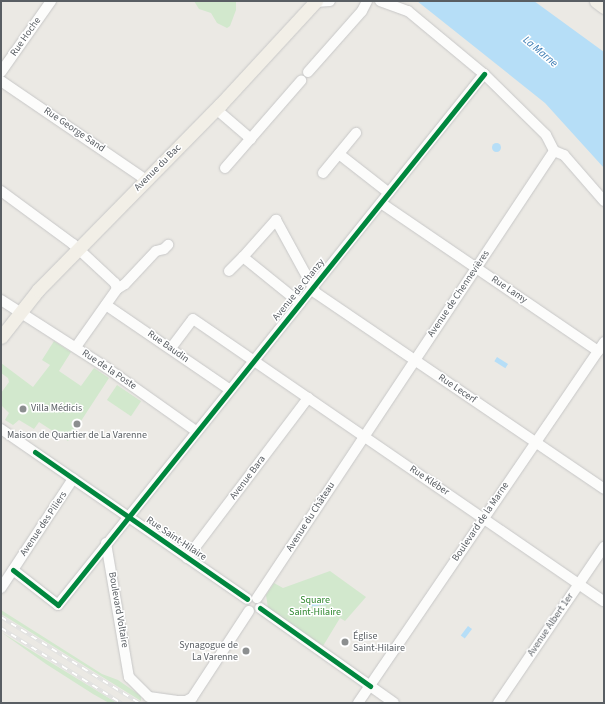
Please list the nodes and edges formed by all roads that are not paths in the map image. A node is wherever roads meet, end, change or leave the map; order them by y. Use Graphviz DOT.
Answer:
graph roads {
  1 [pos="51,1"];
  2 [pos="330,1"];
  3 [pos="366,1"];
  4 [pos="380,1"];
  5 [pos="596,1"];
  6 [pos="316,2"];
  7 [pos="604,7"];
  8 [pos="1,72"];
  9 [pos="308,72"];
  10 [pos="484,74"];
  11 [pos="1,81"];
  12 [pos="301,81"];
  13 [pos="216,109"];
  14 [pos="356,133"];
  15 [pos="251,139"];
  16 [pos="554,151"];
  17 [pos="339,154"];
  18 [pos="226,168"];
  19 [pos="323,173"];
  20 [pos="146,180"];
  21 [pos="1,191"];
  22 [pos="389,193"];
  23 [pos="604,201"];
  24 [pos="381,203"];
  25 [pos="168,245"];
  26 [pos="78,249"];
  27 [pos="243,257"];
  28 [pos="476,268"];
  29 [pos="229,271"];
  30 [pos="312,287"];
  31 [pos="117,289"];
  32 [pos="1,300"];
  33 [pos="300,303"];
  34 [pos="106,305"];
  35 [pos="20,312"];
  36 [pos="1,337"];
  37 [pos="604,342"];
  38 [pos="76,348"];
  39 [pos="171,348"];
  40 [pos="598,351"];
  41 [pos="415,360"];
  42 [pos="253,362"];
  43 [pos="230,390"];
  44 [pos="308,398"];
  45 [pos="1,429"];
  46 [pos="196,431"];
  47 [pos="364,437"];
  48 [pos="535,442"];
  49 [pos="73,479"];
  50 [pos="604,489"];
  51 [pos="128,517"];
  52 [pos="484,518"];
  53 [pos="106,543"];
  54 [pos="604,547"];
  55 [pos="187,558"];
  56 [pos="13,570"];
  57 [pos="578,584"];
  58 [pos="1,588"];
  59 [pos="252,598"];
  60 [pos="604,601"];
  61 [pos="260,608"];
  62 [pos="249,611"];
  63 [pos="370,686"];
  64 [pos="148,700"];
  65 [pos="358,703"];
  66 [pos="394,703"];
  67 [pos="498,703"];
  1 -- 8 [label="street, Rue Hoche"];
  2 -- 6 [label="street"];
  3 -- 9 [label="street"];
  4 -- 10 [label="street"];
  5 -- 7 [label="main road"];
  6 -- 13 [label="main road, Avenue du Bac"];
  10 -- 16 [label="street"];
  10 -- 22 [label="street, Avenue de Chanzy"];
  11 -- 20 [label="street, Rue George Sand"];
  12 -- 15 [label="street"];
  13 -- 15 [label="street"];
  13 -- 20 [label="main road, Avenue du Bac"];
  14 -- 17 [label="street"];
  15 -- 18 [label="street"];
  16 -- 23 [label="street"];
  16 -- 28 [label="street, Avenue de Chennevières"];
  17 -- 19 [label="street"];
  17 -- 22 [label="street"];
  20 -- 26 [label="main road, Avenue du Bac"];
  21 -- 26 [label="street"];
  22 -- 24 [label="street, Avenue de Chanzy"];
  24 -- 28 [label="street, Rue Lamy"];
  24 -- 30 [label="street, Avenue de Chanzy"];
  25 -- 31 [label="street"];
  26 -- 31 [label="street"];
  26 -- 35 [label="main road, Avenue du Bac"];
  27 -- 29 [label="street"];
  27 -- 30 [label="street, Rue Lecerf"];
  27 -- 33 [label="street"];
  28 -- 40 [label="street, Rue Lamy"];
  28 -- 41 [label="street, Avenue de Chennevières"];
  30 -- 33 [label="street, Avenue de Chanzy"];
  30 -- 41 [label="street, Rue Lecerf"];
  31 -- 34 [label="street"];
  32 -- 35 [label="street, Rue de la Poste"];
  33 -- 42 [label="street, Avenue de Chanzy"];
  34 -- 38 [label="street"];
  34 -- 39 [label="street, Rue Baudin"];
  35 -- 36 [label="main road, Avenue du Bac"];
  35 -- 38 [label="street, Rue de la Poste"];
  37 -- 40 [label="street, Boulevard de la Marne"];
  38 -- 46 [label="street, Rue de la Poste"];
  39 -- 42 [label="street, Rue Kléber"];
  39 -- 43 [label="street, Rue Baudin"];
  40 -- 48 [label="street, Boulevard de la Marne"];
  41 -- 47 [label="street, Avenue de Chennevières"];
  41 -- 48 [label="street, Rue Lecerf"];
  42 -- 43 [label="street, Avenue de Chanzy"];
  42 -- 44 [label="street, Rue Kléber"];
  43 -- 46 [label="street, Avenue de Chanzy"];
  44 -- 47 [label="street, Rue Kléber"];
  44 -- 55 [label="street, Avenue Bara"];
  45 -- 49 [label="street, Rue Saint-Hilaire"];
  46 -- 51 [label="street, Avenue de Chanzy"];
  47 -- 52 [label="street, Rue Kléber"];
  47 -- 59 [label="street, Avenue du Château"];
  48 -- 50 [label="street, Rue Lecerf"];
  48 -- 52 [label="street, Boulevard de la Marne"];
  49 -- 51 [label="street, Rue Saint-Hilaire"];
  49 -- 56 [label="street, Avenue des Piliers"];
  51 -- 53 [label="street"];
  51 -- 55 [label="street, Rue Saint-Hilaire"];
  52 -- 57 [label="street, Rue Kléber"];
  52 -- 63 [label="street, Boulevard de la Marne"];
  53 -- 56 [label="street"];
  53 -- 64 [label="street, Boulevard Voltaire"];
  54 -- 57 [label="street, Avenue Albert 1er"];
  55 -- 59 [label="street, Rue Saint-Hilaire"];
  56 -- 58 [label="street, Avenue des Piliers"];
  57 -- 60 [label="street, Rue Kléber"];
  57 -- 67 [label="street, Avenue Albert 1er"];
  59 -- 61 [label="street"];
  59 -- 62 [label="street"];
  61 -- 62 [label="street"];
  61 -- 63 [label="street"];
  62 -- 64 [label="street"];
  63 -- 65 [label="street, Boulevard de la Marne"];
  63 -- 66 [label="street"];
}
